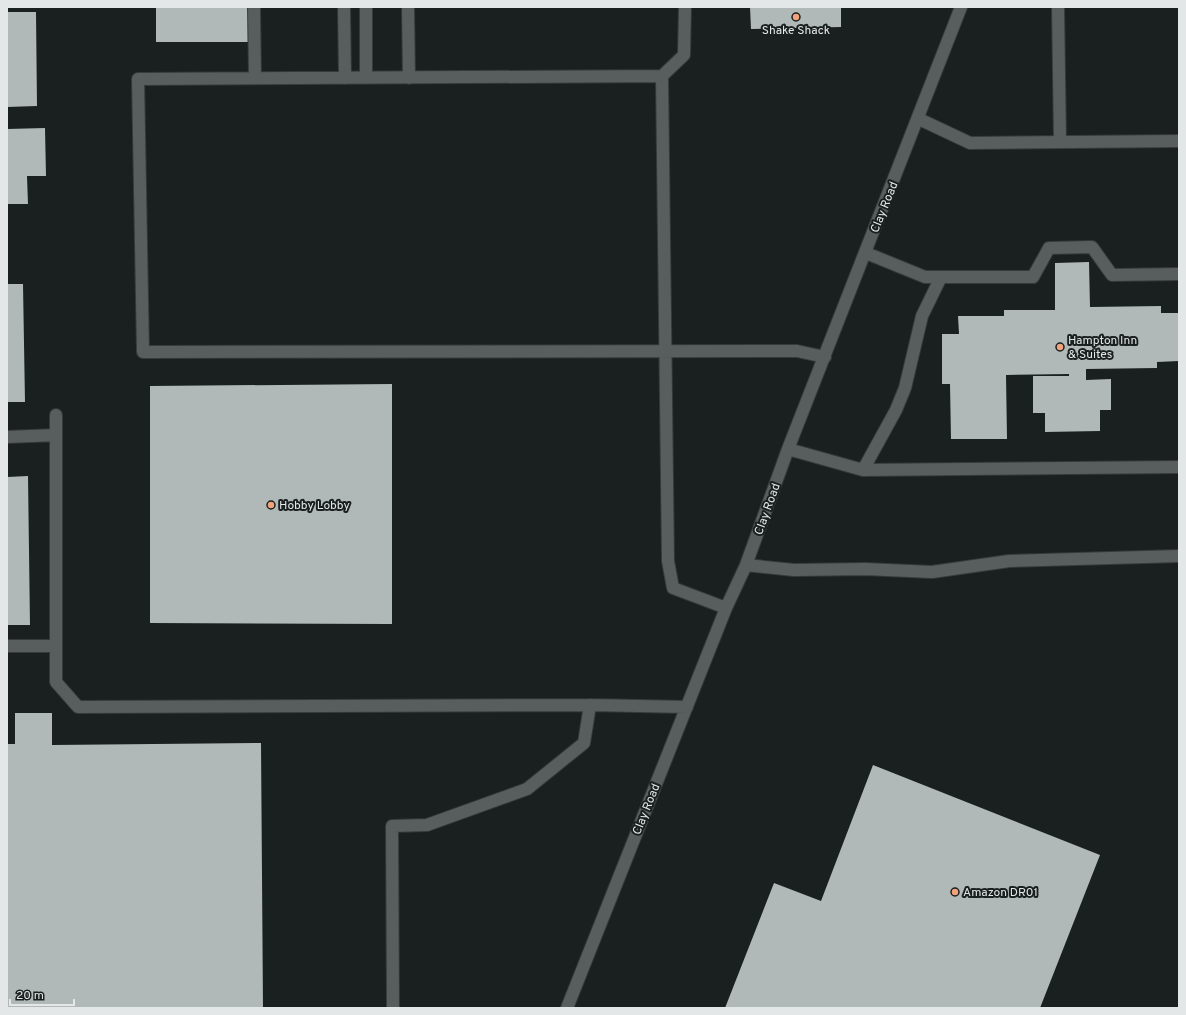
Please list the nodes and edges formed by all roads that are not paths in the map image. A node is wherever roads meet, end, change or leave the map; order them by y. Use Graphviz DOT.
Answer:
graph roads {
  1 [pos="254,7"];
  2 [pos="344,7"];
  3 [pos="366,7"];
  4 [pos="408,7"];
  5 [pos="685,7"];
  6 [pos="961,7"];
  7 [pos="1058,7"];
  8 [pos="662,76"];
  9 [pos="255,78"];
  10 [pos="345,78"];
  11 [pos="366,78"];
  12 [pos="409,78"];
  13 [pos="919,119"];
  14 [pos="1179,141"];
  15 [pos="1060,142"];
  16 [pos="866,253"];
  17 [pos="1179,274"];
  18 [pos="941,277"];
  19 [pos="667,351"];
  20 [pos="825,357"];
  21 [pos="56,415"];
  22 [pos="56,435"];
  23 [pos="7,437"];
  24 [pos="788,449"];
  25 [pos="1179,467"];
  26 [pos="864,470"];
  27 [pos="1179,556"];
  28 [pos="746,565"];
  29 [pos="726,608"];
  30 [pos="7,646"];
  31 [pos="56,646"];
  32 [pos="590,705"];
  33 [pos="687,707"];
  34 [pos="393,1008"];
  35 [pos="567,1008"];
  1 -- 9 [label="street"];
  2 -- 10 [label="street"];
  3 -- 11 [label="street"];
  4 -- 12 [label="street"];
  5 -- 8 [label="street"];
  6 -- 13 [label="street, Clay Road"];
  7 -- 15 [label="street"];
  8 -- 12 [label="street"];
  8 -- 19 [label="street"];
  9 -- 10 [label="street"];
  9 -- 19 [label="street"];
  10 -- 11 [label="street"];
  11 -- 12 [label="street"];
  13 -- 15 [label="street"];
  13 -- 16 [label="street, Clay Road"];
  14 -- 15 [label="street"];
  16 -- 18 [label="street"];
  16 -- 20 [label="street, Clay Road"];
  17 -- 18 [label="street"];
  18 -- 26 [label="street"];
  19 -- 20 [label="street"];
  19 -- 29 [label="street"];
  20 -- 24 [label="street, Clay Road"];
  21 -- 22 [label="street"];
  22 -- 23 [label="street"];
  22 -- 31 [label="street"];
  24 -- 26 [label="street"];
  24 -- 28 [label="street, Clay Road"];
  25 -- 26 [label="street"];
  27 -- 28 [label="street"];
  28 -- 29 [label="street, Clay Road"];
  29 -- 33 [label="street, Clay Road"];
  30 -- 31 [label="street"];
  31 -- 32 [label="street"];
  32 -- 33 [label="street"];
  32 -- 34 [label="street"];
  33 -- 35 [label="street, Clay Road"];
}
